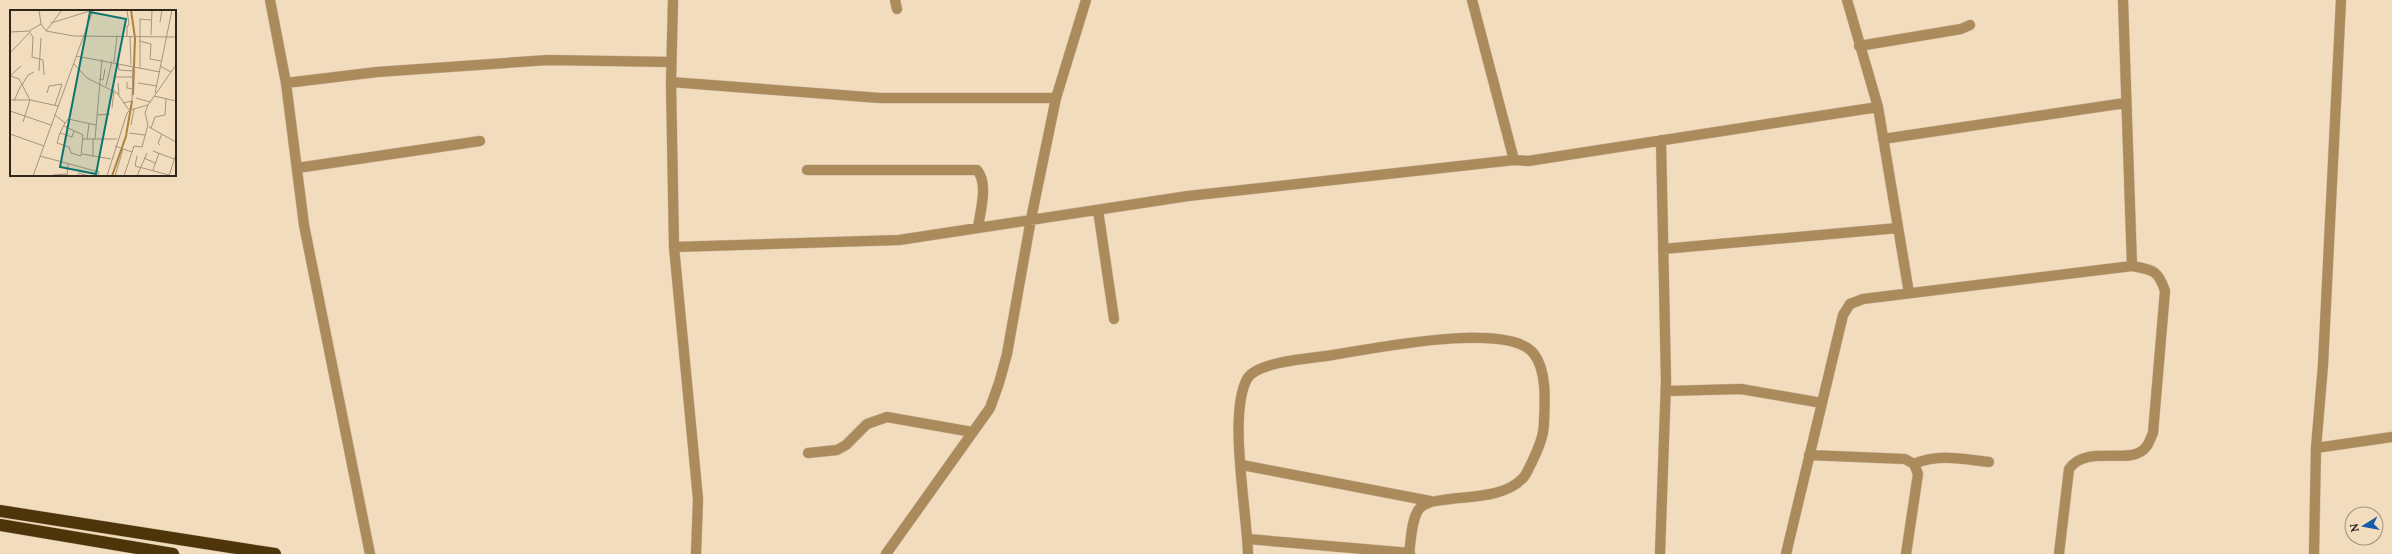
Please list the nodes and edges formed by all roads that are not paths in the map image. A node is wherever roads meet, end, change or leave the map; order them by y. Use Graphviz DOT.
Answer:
graph roads {
  1 [pos="270,0"];
  2 [pos="672,0"];
  3 [pos="1086,0"];
  4 [pos="1472,0"];
  5 [pos="1847,0"];
  6 [pos="2123,0"];
  7 [pos="2341,0"];
  8 [pos="1970,25"];
  9 [pos="1859,46"];
  10 [pos="671,62"];
  11 [pos="286,82"];
  12 [pos="671,82"];
  13 [pos="1056,98"];
  14 [pos="2125,103"];
  15 [pos="1878,107"];
  16 [pos="1883,139"];
  17 [pos="1661,140"];
  18 [pos="480,141"];
  19 [pos="1514,160"];
  20 [pos="297,168"];
  21 [pos="807,170"];
  22 [pos="1098,210"];
  23 [pos="1031,219"];
  24 [pos="978,228"];
  25 [pos="1898,228"];
  26 [pos="674,247"];
  27 [pos="1663,249"];
  28 [pos="2132,266"];
  29 [pos="1910,293"];
  30 [pos="1114,319"];
  31 [pos="1666,391"];
  32 [pos="1822,403"];
  33 [pos="972,432"];
  34 [pos="2392,437"];
  35 [pos="2316,448"];
  36 [pos="808,453"];
  37 [pos="1809,455"];
  38 [pos="1989,462"];
  39 [pos="1914,464"];
  40 [pos="1242,465"];
  41 [pos="1430,502"];
  42 [pos="0,511"];
  43 [pos="0,525"];
  44 [pos="1248,539"];
  45 [pos="1410,553"];
  46 [pos="173,554"];
  47 [pos="274,554"];
  48 [pos="370,554"];
  49 [pos="696,554"];
  50 [pos="886,554"];
  51 [pos="1248,554"];
  52 [pos="1660,554"];
  53 [pos="1786,554"];
  54 [pos="1906,554"];
  55 [pos="2059,554"];
  56 [pos="2314,554"];
  1 -- 11 [label="street"];
  2 -- 10 [label="street"];
  3 -- 13 [label="street"];
  4 -- 19 [label="street"];
  5 -- 9 [label="street"];
  6 -- 14 [label="street"];
  7 -- 35 [label="street"];
  8 -- 9 [label="street"];
  9 -- 15 [label="street"];
  10 -- 11 [label="street"];
  10 -- 12 [label="street"];
  11 -- 20 [label="street"];
  12 -- 13 [label="street"];
  12 -- 26 [label="street"];
  13 -- 23 [label="street"];
  14 -- 16 [label="street"];
  14 -- 28 [label="street"];
  15 -- 16 [label="street"];
  15 -- 17 [label="street"];
  16 -- 25 [label="street"];
  17 -- 19 [label="street"];
  17 -- 27 [label="street"];
  18 -- 20 [label="street"];
  19 -- 22 [label="street"];
  20 -- 48 [label="street"];
  21 -- 24 [label="street"];
  22 -- 23 [label="street"];
  22 -- 30 [label="street"];
  23 -- 24 [label="street"];
  23 -- 33 [label="street"];
  24 -- 26 [label="street"];
  25 -- 27 [label="street"];
  25 -- 29 [label="street"];
  26 -- 49 [label="street"];
  27 -- 31 [label="street"];
  28 -- 29 [label="street"];
  28 -- 55 [label="street"];
  29 -- 32 [label="street"];
  31 -- 32 [label="street"];
  31 -- 52 [label="street"];
  32 -- 37 [label="street"];
  33 -- 36 [label="street"];
  33 -- 50 [label="street"];
  34 -- 35 [label="street"];
  35 -- 56 [label="street"];
  37 -- 39 [label="street"];
  37 -- 53 [label="street"];
  38 -- 39 [label="street"];
  39 -- 54 [label="street"];
  40 -- 41 [label="street"];
  40 -- 41 [label="street"];
  40 -- 44 [label="street"];
  41 -- 45 [label="street"];
  42 -- 47 [label="highway"];
  43 -- 46 [label="highway"];
  44 -- 45 [label="street"];
  44 -- 51 [label="street"];
}
